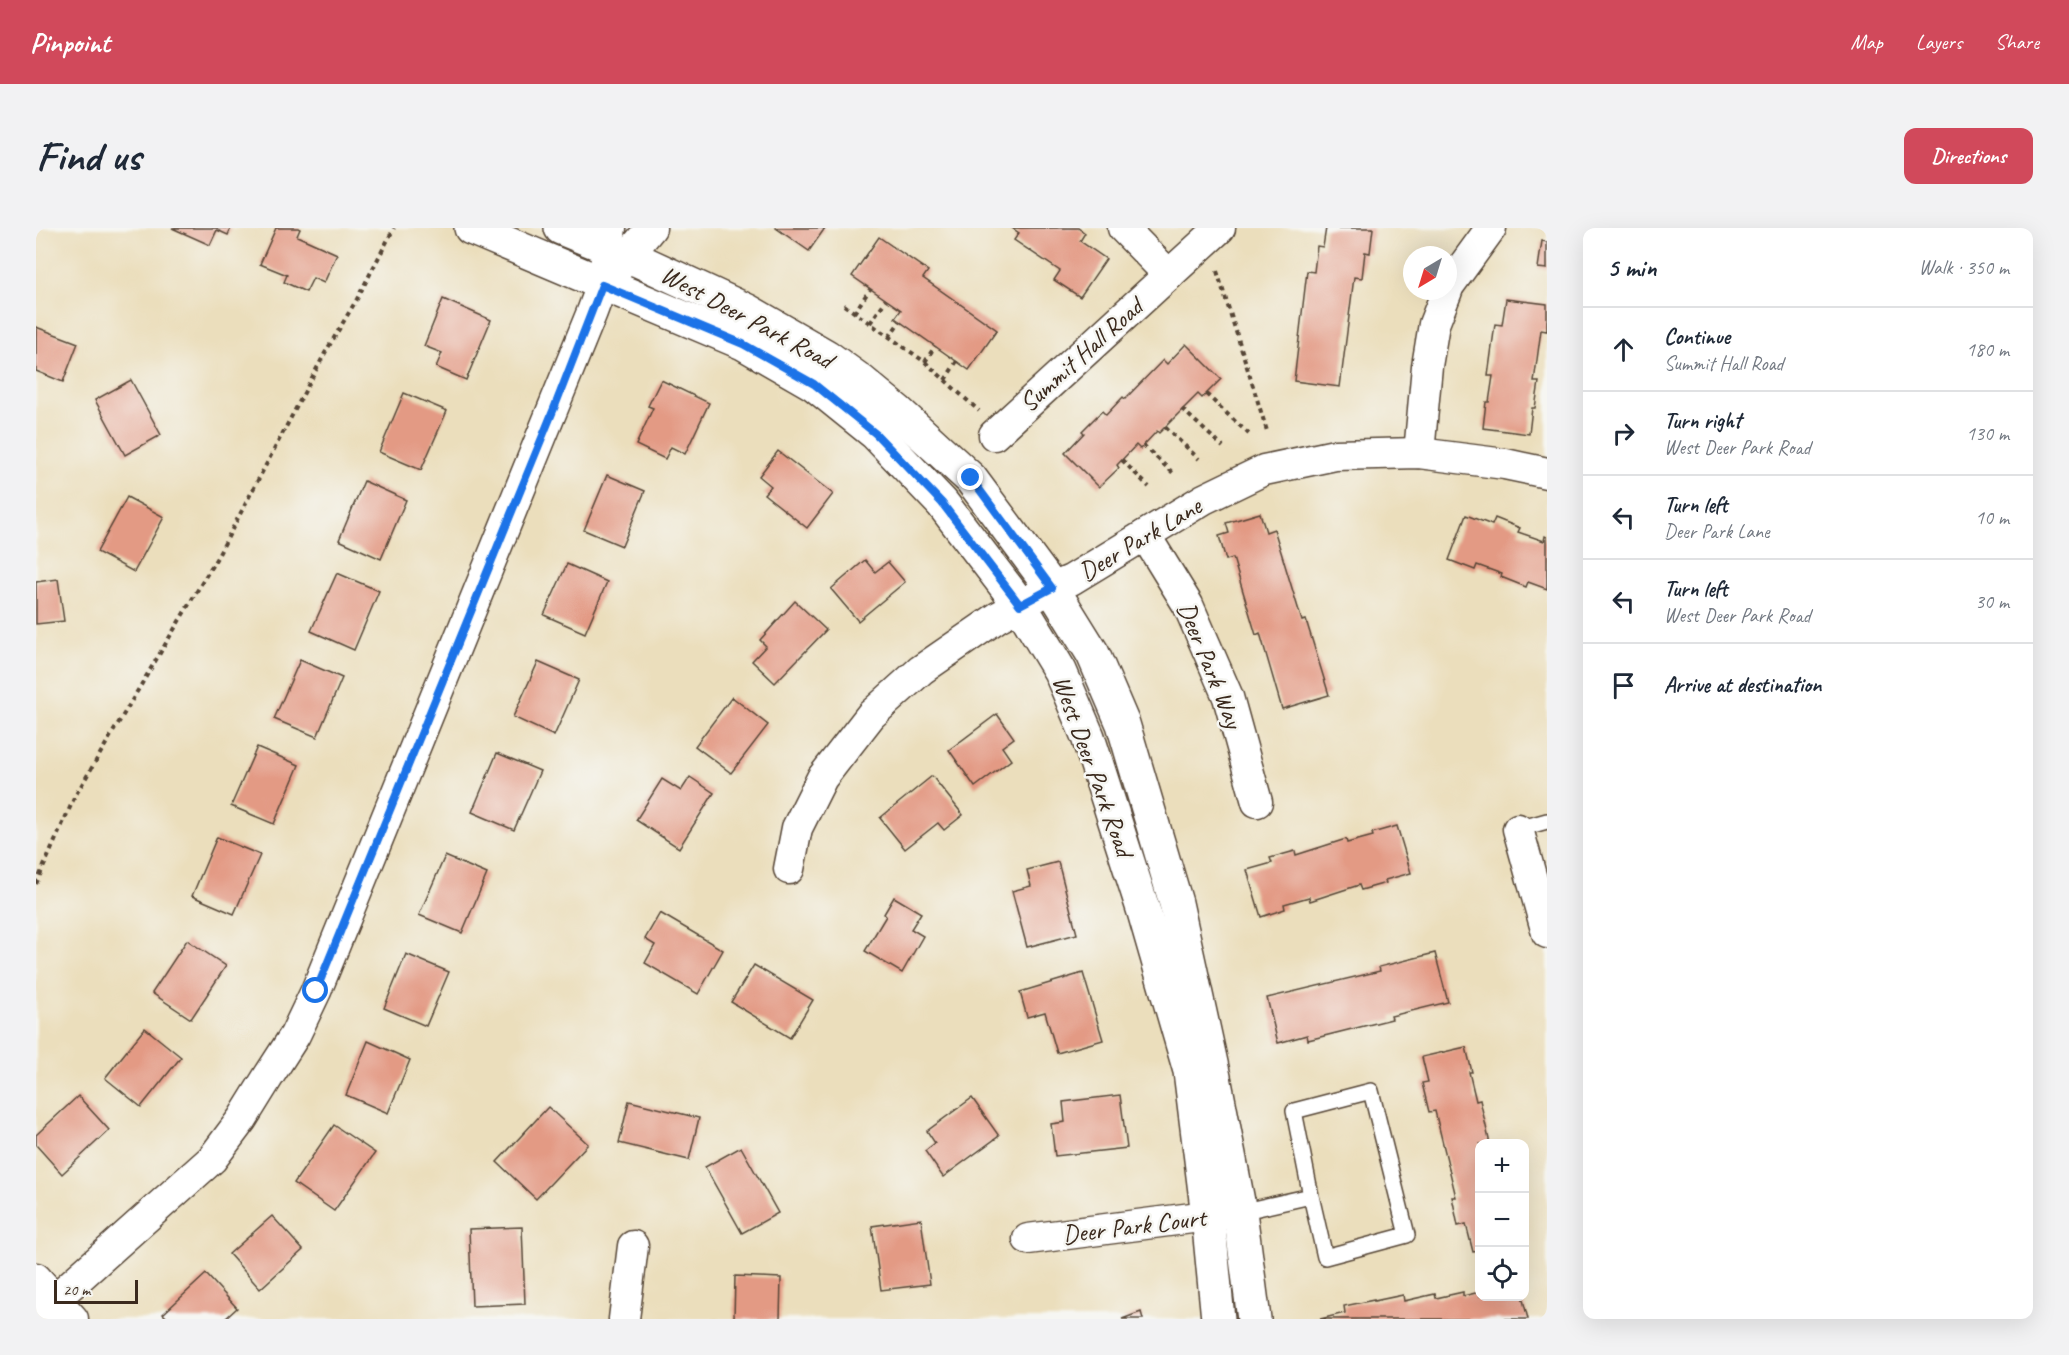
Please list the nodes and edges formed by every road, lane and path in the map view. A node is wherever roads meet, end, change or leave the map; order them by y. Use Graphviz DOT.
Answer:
graph roads {
  1 [pos="394,228"];
  2 [pos="471,228"];
  3 [pos="561,228"];
  4 [pos="651,228"];
  5 [pos="1123,228"];
  6 [pos="1491,228"];
  7 [pos="1213,234"];
  8 [pos="616,244"];
  9 [pos="1169,275"];
  10 [pos="1457,275"];
  11 [pos="602,285"];
  12 [pos="870,289"];
  13 [pos="886,300"];
  14 [pos="1443,300"];
  15 [pos="844,305"];
  16 [pos="854,313"];
  17 [pos="900,321"];
  18 [pos="870,323"];
  19 [pos="889,337"];
  20 [pos="935,346"];
  21 [pos="957,361"];
  22 [pos="925,362"];
  23 [pos="945,380"];
  24 [pos="1206,394"];
  25 [pos="1182,409"];
  26 [pos="1165,427"];
  27 [pos="1267,430"];
  28 [pos="997,432"];
  29 [pos="1251,436"];
  30 [pos="1143,445"];
  31 [pos="1222,447"];
  32 [pos="1419,453"];
  33 [pos="1199,459"];
  34 [pos="1122,460"];
  35 [pos="1173,473"];
  36 [pos="1547,474"];
  37 [pos="1149,487"];
  38 [pos="1145,535"];
  39 [pos="1052,588"];
  40 [pos="1020,605"];
  41 [pos="1257,802"];
  42 [pos="1547,821"];
  43 [pos="1518,829"];
  44 [pos="789,869"];
  45 [pos="36,884"];
  46 [pos="1547,933"];
  47 [pos="1311,1196"];
  48 [pos="1240,1212"];
  49 [pos="1208,1216"];
  50 [pos="1028,1239"];
  51 [pos="633,1246"];
  52 [pos="50,1303"];
  53 [pos="624,1319"];
  54 [pos="1218,1319"];
  55 [pos="1254,1319"];
  1 -- 45 [label="path"];
  2 -- 11 [label="street, West Deer Park Road"];
  3 -- 8 [label="street, West Deer Park Road"];
  4 -- 8 [label="street"];
  5 -- 9 [label="street"];
  6 -- 10 [label="street"];
  7 -- 9 [label="street, Summit Hall Road"];
  7 -- 27 [label="path"];
  8 -- 11 [label="street"];
  8 -- 39 [label="street, West Deer Park Road"];
  9 -- 28 [label="street, Summit Hall Road"];
  11 -- 40 [label="street, West Deer Park Road"];
  11 -- 52 [label="street"];
  12 -- 16 [label="path"];
  13 -- 18 [label="path"];
  14 -- 32 [label="street"];
  15 -- 16 [label="path"];
  16 -- 18 [label="path"];
  17 -- 19 [label="path"];
  18 -- 19 [label="path"];
  19 -- 22 [label="path"];
  20 -- 22 [label="path"];
  21 -- 23 [label="path"];
  22 -- 23 [label="path"];
  23 -- 28 [label="path"];
  24 -- 29 [label="path"];
  25 -- 31 [label="path"];
  26 -- 33 [label="path"];
  30 -- 35 [label="path"];
  32 -- 36 [label="street, Deer Park Lane"];
  32 -- 38 [label="street, Deer Park Lane"];
  34 -- 37 [label="path"];
  38 -- 39 [label="street, Deer Park Lane"];
  38 -- 41 [label="street, Deer Park Way"];
  39 -- 40 [label="street, Deer Park Lane"];
  39 -- 48 [label="street, West Deer Park Road"];
  40 -- 44 [label="street, Deer Park Lane"];
  40 -- 49 [label="street, West Deer Park Road"];
  42 -- 43 [label="lane"];
  43 -- 46 [label="street"];
  47 -- 47 [label="lane"];
  47 -- 48 [label="lane"];
  48 -- 49 [label="street, Deer Park Court"];
  48 -- 55 [label="street, West Deer Park Road"];
  49 -- 50 [label="street, Deer Park Court"];
  49 -- 54 [label="street, West Deer Park Road"];
  51 -- 53 [label="street"];
}
